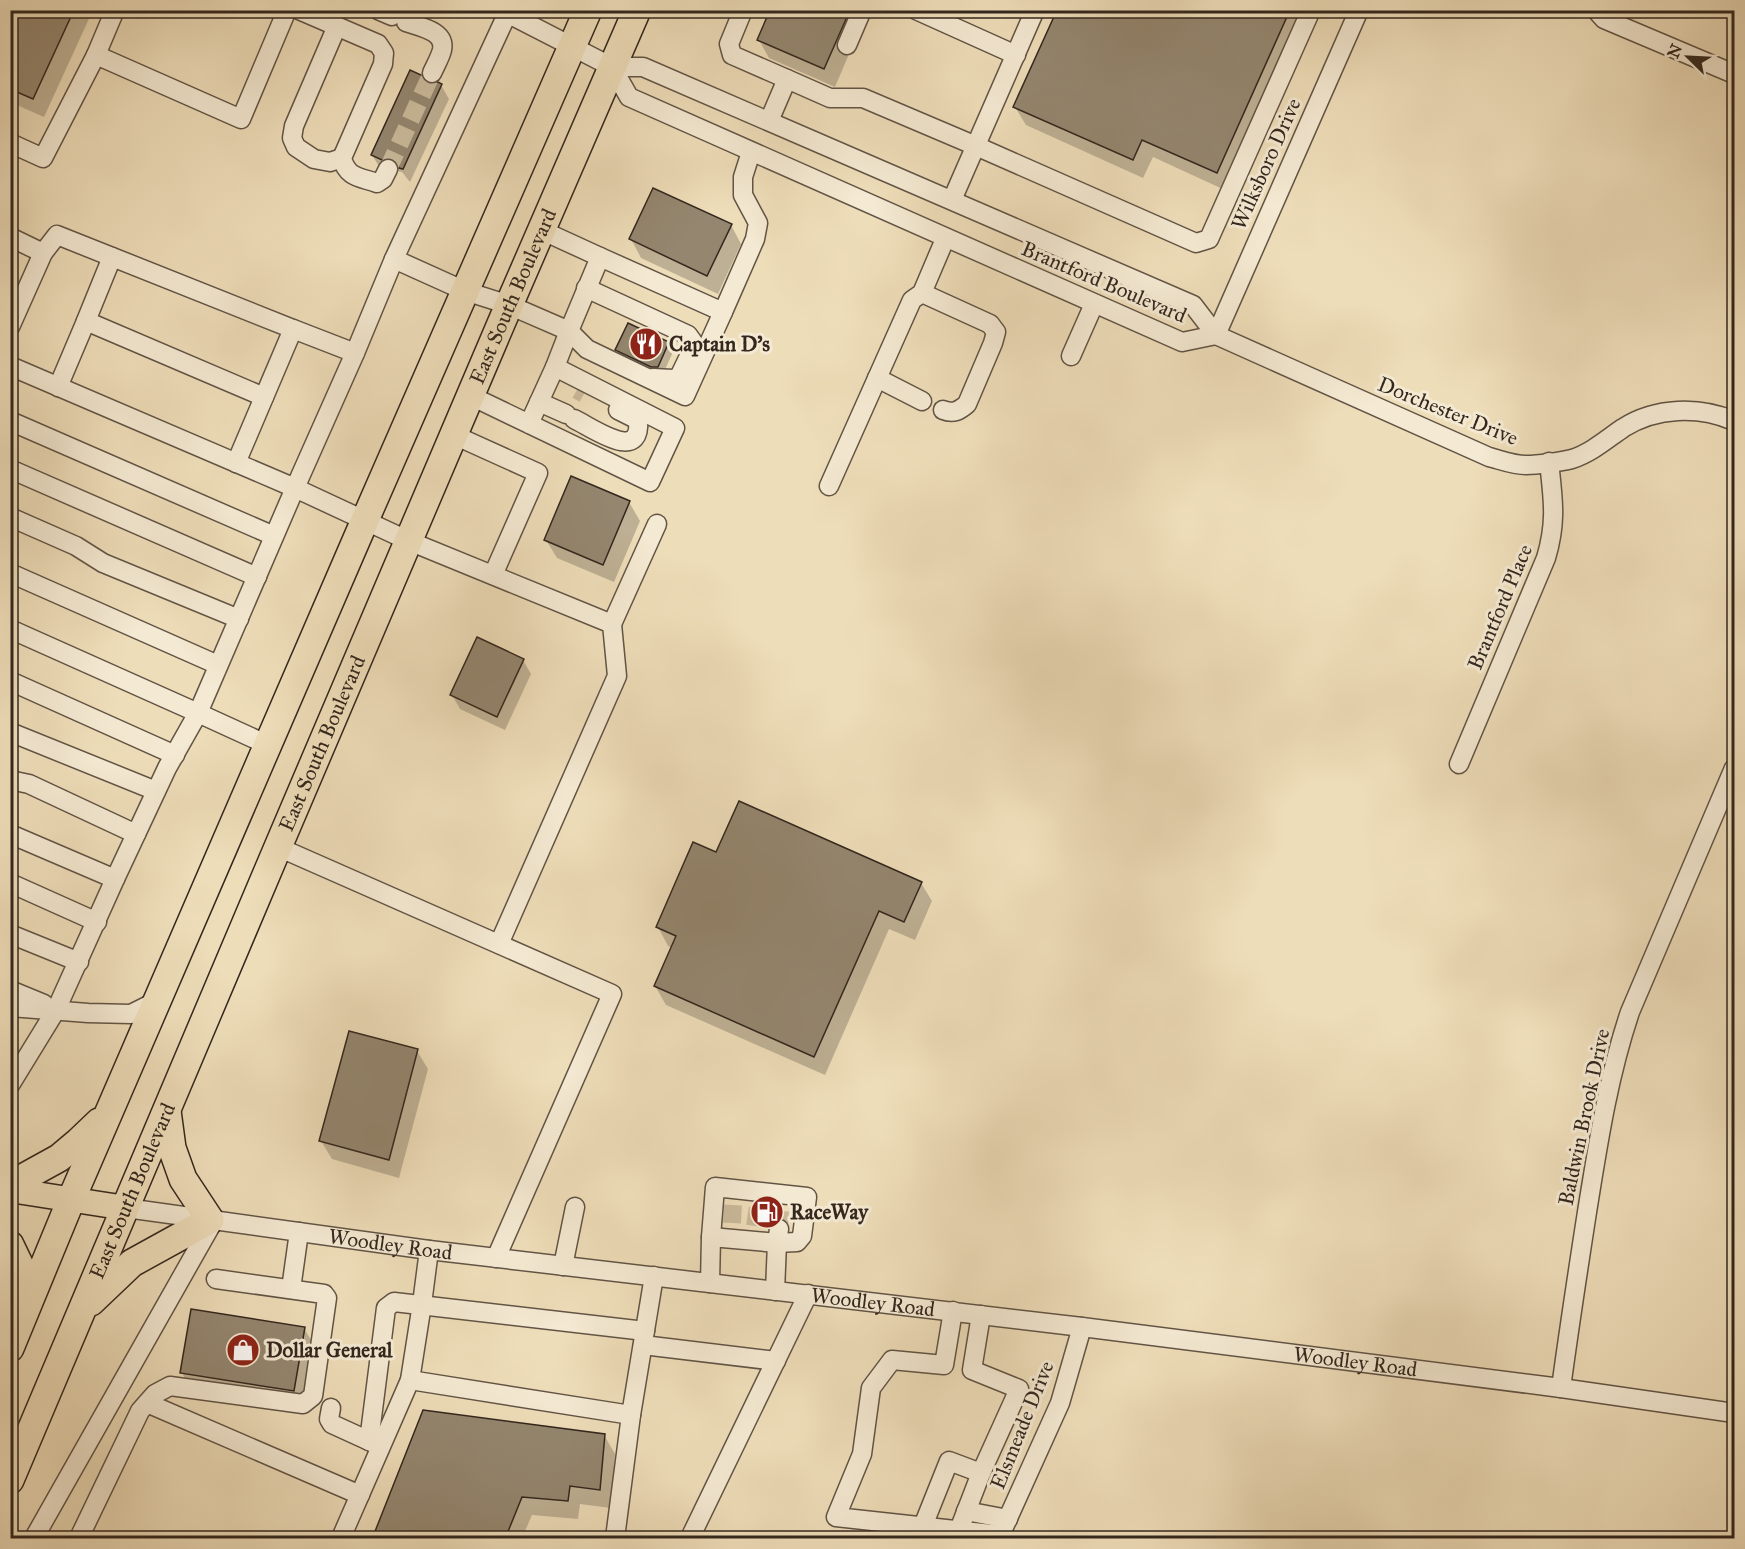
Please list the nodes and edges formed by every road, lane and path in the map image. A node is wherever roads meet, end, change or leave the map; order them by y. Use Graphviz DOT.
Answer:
graph roads {
  1 [pos="115,10"];
  2 [pos="287,10"];
  3 [pos="299,10"];
  4 [pos="588,10"];
  5 [pos="637,10"];
  6 [pos="744,10"];
  7 [pos="862,10"];
  8 [pos="916,10"];
  9 [pos="1035,10"];
  10 [pos="1311,10"];
  11 [pos="1359,10"];
  12 [pos="1596,10"];
  13 [pos="506,11"];
  14 [pos="392,16"];
  15 [pos="337,26"];
  16 [pos="847,45"];
  17 [pos="572,47"];
  18 [pos="1016,55"];
  19 [pos="96,56"];
  20 [pos="612,67"];
  21 [pos="432,73"];
  22 [pos="1734,74"];
  23 [pos="787,79"];
  24 [pos="769,121"];
  25 [pos="10,143"];
  26 [pos="976,146"];
  27 [pos="751,152"];
  28 [pos="342,158"];
  29 [pos="388,169"];
  30 [pos="952,200"];
  31 [pos="542,230"];
  32 [pos="10,237"];
  33 [pos="945,239"];
  34 [pos="44,253"];
  35 [pos="112,257"];
  36 [pos="600,257"];
  37 [pos="394,259"];
  38 [pos="586,288"];
  39 [pos="465,291"];
  40 [pos="922,293"];
  41 [pos="1094,304"];
  42 [pos="509,305"];
  43 [pos="723,312"];
  44 [pos="86,321"];
  45 [pos="10,327"];
  46 [pos="293,328"];
  47 [pos="569,331"];
  48 [pos="1216,335"];
  49 [pos="355,353"];
  50 [pos="1071,356"];
  51 [pos="10,366"];
  52 [pos="560,370"];
  53 [pos="648,378"];
  54 [pos="877,378"];
  55 [pos="58,387"];
  56 [pos="471,396"];
  57 [pos="264,397"];
  58 [pos="922,401"];
  59 [pos="539,402"];
  60 [pos="943,410"];
  61 [pos="10,421"];
  62 [pos="1734,421"];
  63 [pos="529,424"];
  64 [pos="454,435"];
  65 [pos="621,442"];
  66 [pos="1549,462"];
  67 [pos="236,463"];
  68 [pos="611,464"];
  69 [pos="10,469"];
  70 [pos="830,486"];
  71 [pos="295,488"];
  72 [pos="10,517"];
  73 [pos="365,520"];
  74 [pos="657,524"];
  75 [pos="274,536"];
  76 [pos="409,541"];
  77 [pos="10,573"];
  78 [pos="493,575"];
  79 [pos="256,577"];
  80 [pos="239,619"];
  81 [pos="612,624"];
  82 [pos="10,629"];
  83 [pos="218,665"];
  84 [pos="10,681"];
  85 [pos="198,713"];
  86 [pos="10,732"];
  87 [pos="268,745"];
  88 [pos="175,754"];
  89 [pos="1458,764"];
  90 [pos="1734,768"];
  91 [pos="10,780"];
  92 [pos="156,791"];
  93 [pos="10,834"];
  94 [pos="136,834"];
  95 [pos="278,847"];
  96 [pos="115,879"];
  97 [pos="10,883"];
  98 [pos="97,922"];
  99 [pos="10,934"];
  100 [pos="499,944"];
  101 [pos="79,962"];
  102 [pos="10,990"];
  103 [pos="157,1001"];
  104 [pos="10,1007"];
  105 [pos="57,1010"];
  106 [pos="12,1080"];
  107 [pos="167,1110"];
  108 [pos="109,1112"];
  109 [pos="10,1185"];
  110 [pos="10,1190"];
  111 [pos="71,1200"];
  112 [pos="575,1207"];
  113 [pos="126,1208"];
  114 [pos="212,1220"];
  115 [pos="299,1232"];
  116 [pos="778,1236"];
  117 [pos="711,1237"];
  118 [pos="10,1245"];
  119 [pos="429,1250"];
  120 [pos="496,1258"];
  121 [pos="563,1266"];
  122 [pos="654,1276"];
  123 [pos="216,1279"];
  124 [pos="710,1283"];
  125 [pos="291,1289"];
  126 [pos="775,1291"];
  127 [pos="808,1294"];
  128 [pos="422,1304"];
  129 [pos="84,1309"];
  130 [pos="953,1311"];
  131 [pos="981,1315"];
  132 [pos="1082,1327"];
  133 [pos="15,1337"];
  134 [pos="644,1338"];
  135 [pos="776,1361"];
  136 [pos="410,1380"];
  137 [pos="1561,1388"];
  138 [pos="147,1403"];
  139 [pos="331,1408"];
  140 [pos="1734,1413"];
  141 [pos="631,1415"];
  142 [pos="375,1443"];
  143 [pos="981,1473"];
  144 [pos="10,1480"];
  145 [pos="360,1495"];
  146 [pos="966,1511"];
  147 [pos="923,1526"];
  148 [pos="959,1530"];
  149 [pos="1002,1531"];
  150 [pos="34,1539"];
  151 [pos="78,1539"];
  152 [pos="341,1539"];
  153 [pos="615,1539"];
  154 [pos="690,1539"];
  1 -- 19 [label="street"];
  2 -- 19 [label="street"];
  3 -- 15 [label="street"];
  4 -- 17 [label="highway"];
  5 -- 20 [label="highway, East South Boulevard"];
  6 -- 23 [label="street"];
  7 -- 16 [label="street"];
  8 -- 18 [label="street"];
  9 -- 18 [label="street"];
  10 -- 26 [label="street"];
  11 -- 48 [label="street, Wilksboro Drive"];
  12 -- 22 [label="street"];
  13 -- 17 [label="street, Brantford Boulevard"];
  13 -- 37 [label="street"];
  14 -- 21 [label="street"];
  15 -- 28 [label="street"];
  15 -- 28 [label="street"];
  17 -- 20 [label="street, Brantford Boulevard"];
  17 -- 39 [label="highway"];
  18 -- 26 [label="street"];
  19 -- 25 [label="street"];
  20 -- 24 [label="street, Brantford Boulevard"];
  20 -- 27 [label="street, Brantford Boulevard"];
  20 -- 31 [label="highway, East South Boulevard"];
  23 -- 24 [label="street"];
  23 -- 26 [label="street"];
  24 -- 30 [label="street, Brantford Boulevard"];
  26 -- 30 [label="street"];
  27 -- 33 [label="street, Brantford Boulevard"];
  27 -- 43 [label="street"];
  28 -- 29 [label="street"];
  30 -- 48 [label="street, Brantford Boulevard"];
  31 -- 36 [label="street"];
  31 -- 42 [label="highway, East South Boulevard"];
  32 -- 34 [label="street"];
  33 -- 40 [label="street"];
  33 -- 41 [label="street, Brantford Boulevard"];
  34 -- 35 [label="street"];
  34 -- 45 [label="street"];
  35 -- 44 [label="street"];
  35 -- 46 [label="street"];
  36 -- 38 [label="street"];
  36 -- 43 [label="street"];
  37 -- 39 [label="street"];
  37 -- 49 [label="street"];
  38 -- 47 [label="street"];
  38 -- 53 [label="street"];
  39 -- 42 [label="street"];
  39 -- 73 [label="highway"];
  40 -- 54 [label="street"];
  40 -- 60 [label="street"];
  41 -- 48 [label="street, Brantford Boulevard"];
  41 -- 50 [label="street"];
  42 -- 47 [label="street"];
  42 -- 56 [label="highway, East South Boulevard"];
  43 -- 53 [label="street"];
  44 -- 55 [label="street"];
  44 -- 57 [label="street"];
  46 -- 49 [label="street"];
  46 -- 57 [label="street"];
  47 -- 52 [label="street"];
  47 -- 53 [label="street"];
  48 -- 66 [label="street, Dorchester Drive"];
  49 -- 71 [label="street"];
  51 -- 55 [label="street"];
  52 -- 59 [label="street"];
  52 -- 65 [label="street"];
  52 -- 68 [label="street"];
  54 -- 58 [label="street"];
  54 -- 70 [label="street"];
  55 -- 67 [label="street"];
  56 -- 63 [label="street"];
  56 -- 64 [label="highway, East South Boulevard"];
  57 -- 67 [label="street"];
  59 -- 63 [label="street"];
  59 -- 65 [label="street"];
  61 -- 75 [label="street"];
  62 -- 66 [label="street, Dorchester Drive"];
  63 -- 68 [label="street"];
  64 -- 76 [label="highway, East South Boulevard"];
  64 -- 78 [label="street"];
  65 -- 68 [label="street"];
  66 -- 89 [label="street, Brantford Place"];
  67 -- 71 [label="street"];
  69 -- 79 [label="street"];
  71 -- 73 [label="street"];
  71 -- 75 [label="street"];
  72 -- 80 [label="street"];
  73 -- 76 [label="street"];
  73 -- 87 [label="highway"];
  74 -- 81 [label="street"];
  75 -- 79 [label="street"];
  76 -- 78 [label="street"];
  76 -- 95 [label="highway, East South Boulevard"];
  77 -- 83 [label="street"];
  78 -- 81 [label="street"];
  79 -- 80 [label="street"];
  80 -- 83 [label="street"];
  81 -- 100 [label="street"];
  82 -- 85 [label="street"];
  83 -- 85 [label="street"];
  84 -- 88 [label="street"];
  85 -- 87 [label="street"];
  85 -- 88 [label="street"];
  86 -- 92 [label="street"];
  87 -- 103 [label="highway"];
  88 -- 92 [label="street"];
  90 -- 137 [label="street, Baldwin Brook Drive"];
  91 -- 94 [label="street"];
  92 -- 94 [label="street"];
  93 -- 96 [label="street"];
  94 -- 96 [label="street"];
  95 -- 100 [label="street"];
  95 -- 107 [label="highway, East South Boulevard"];
  96 -- 98 [label="street"];
  97 -- 98 [label="street"];
  98 -- 101 [label="street"];
  99 -- 101 [label="street"];
  100 -- 120 [label="street"];
  101 -- 105 [label="street"];
  102 -- 105 [label="street"];
  103 -- 105 [label="street"];
  103 -- 108 [label="highway"];
  104 -- 105 [label="street"];
  105 -- 106 [label="street"];
  107 -- 113 [label="highway, East South Boulevard"];
  107 -- 114 [label="highway"];
  108 -- 109 [label="highway"];
  108 -- 111 [label="highway"];
  110 -- 111 [label="main road, Woodley Road"];
  111 -- 113 [label="main road, Woodley Road"];
  111 -- 133 [label="highway"];
  112 -- 121 [label="street"];
  113 -- 114 [label="street, Woodley Road"];
  113 -- 129 [label="highway, East South Boulevard"];
  114 -- 115 [label="street, Woodley Road"];
  114 -- 129 [label="highway"];
  114 -- 150 [label="street"];
  115 -- 119 [label="street, Woodley Road"];
  115 -- 125 [label="street"];
  116 -- 117 [label="street"];
  116 -- 117 [label="street"];
  116 -- 126 [label="street"];
  117 -- 124 [label="street"];
  118 -- 133 [label="highway"];
  119 -- 120 [label="street, Woodley Road"];
  119 -- 128 [label="street"];
  120 -- 121 [label="street, Woodley Road"];
  121 -- 122 [label="street, Woodley Road"];
  122 -- 124 [label="street, Woodley Road"];
  122 -- 134 [label="street"];
  123 -- 125 [label="street"];
  124 -- 126 [label="street, Woodley Road"];
  125 -- 138 [label="street"];
  126 -- 127 [label="street, Woodley Road"];
  127 -- 130 [label="street, Woodley Road"];
  127 -- 135 [label="street"];
  128 -- 134 [label="street"];
  128 -- 136 [label="street"];
  128 -- 142 [label="street"];
  129 -- 144 [label="highway, East South Boulevard"];
  130 -- 131 [label="street, Woodley Road"];
  130 -- 147 [label="street"];
  131 -- 132 [label="street, Woodley Road"];
  131 -- 143 [label="street"];
  132 -- 137 [label="street, Woodley Road"];
  132 -- 149 [label="street, Elsmeade Drive"];
  134 -- 135 [label="street"];
  134 -- 141 [label="street"];
  135 -- 154 [label="street"];
  136 -- 141 [label="street"];
  136 -- 142 [label="street"];
  137 -- 140 [label="street, Woodley Road"];
  138 -- 145 [label="street"];
  138 -- 151 [label="street"];
  139 -- 142 [label="street"];
  141 -- 153 [label="street"];
  142 -- 145 [label="street"];
  143 -- 146 [label="street"];
  143 -- 147 [label="street"];
  145 -- 152 [label="street"];
  146 -- 148 [label="street"];
  146 -- 149 [label="street"];
  147 -- 148 [label="street"];
  148 -- 149 [label="street"];
}
